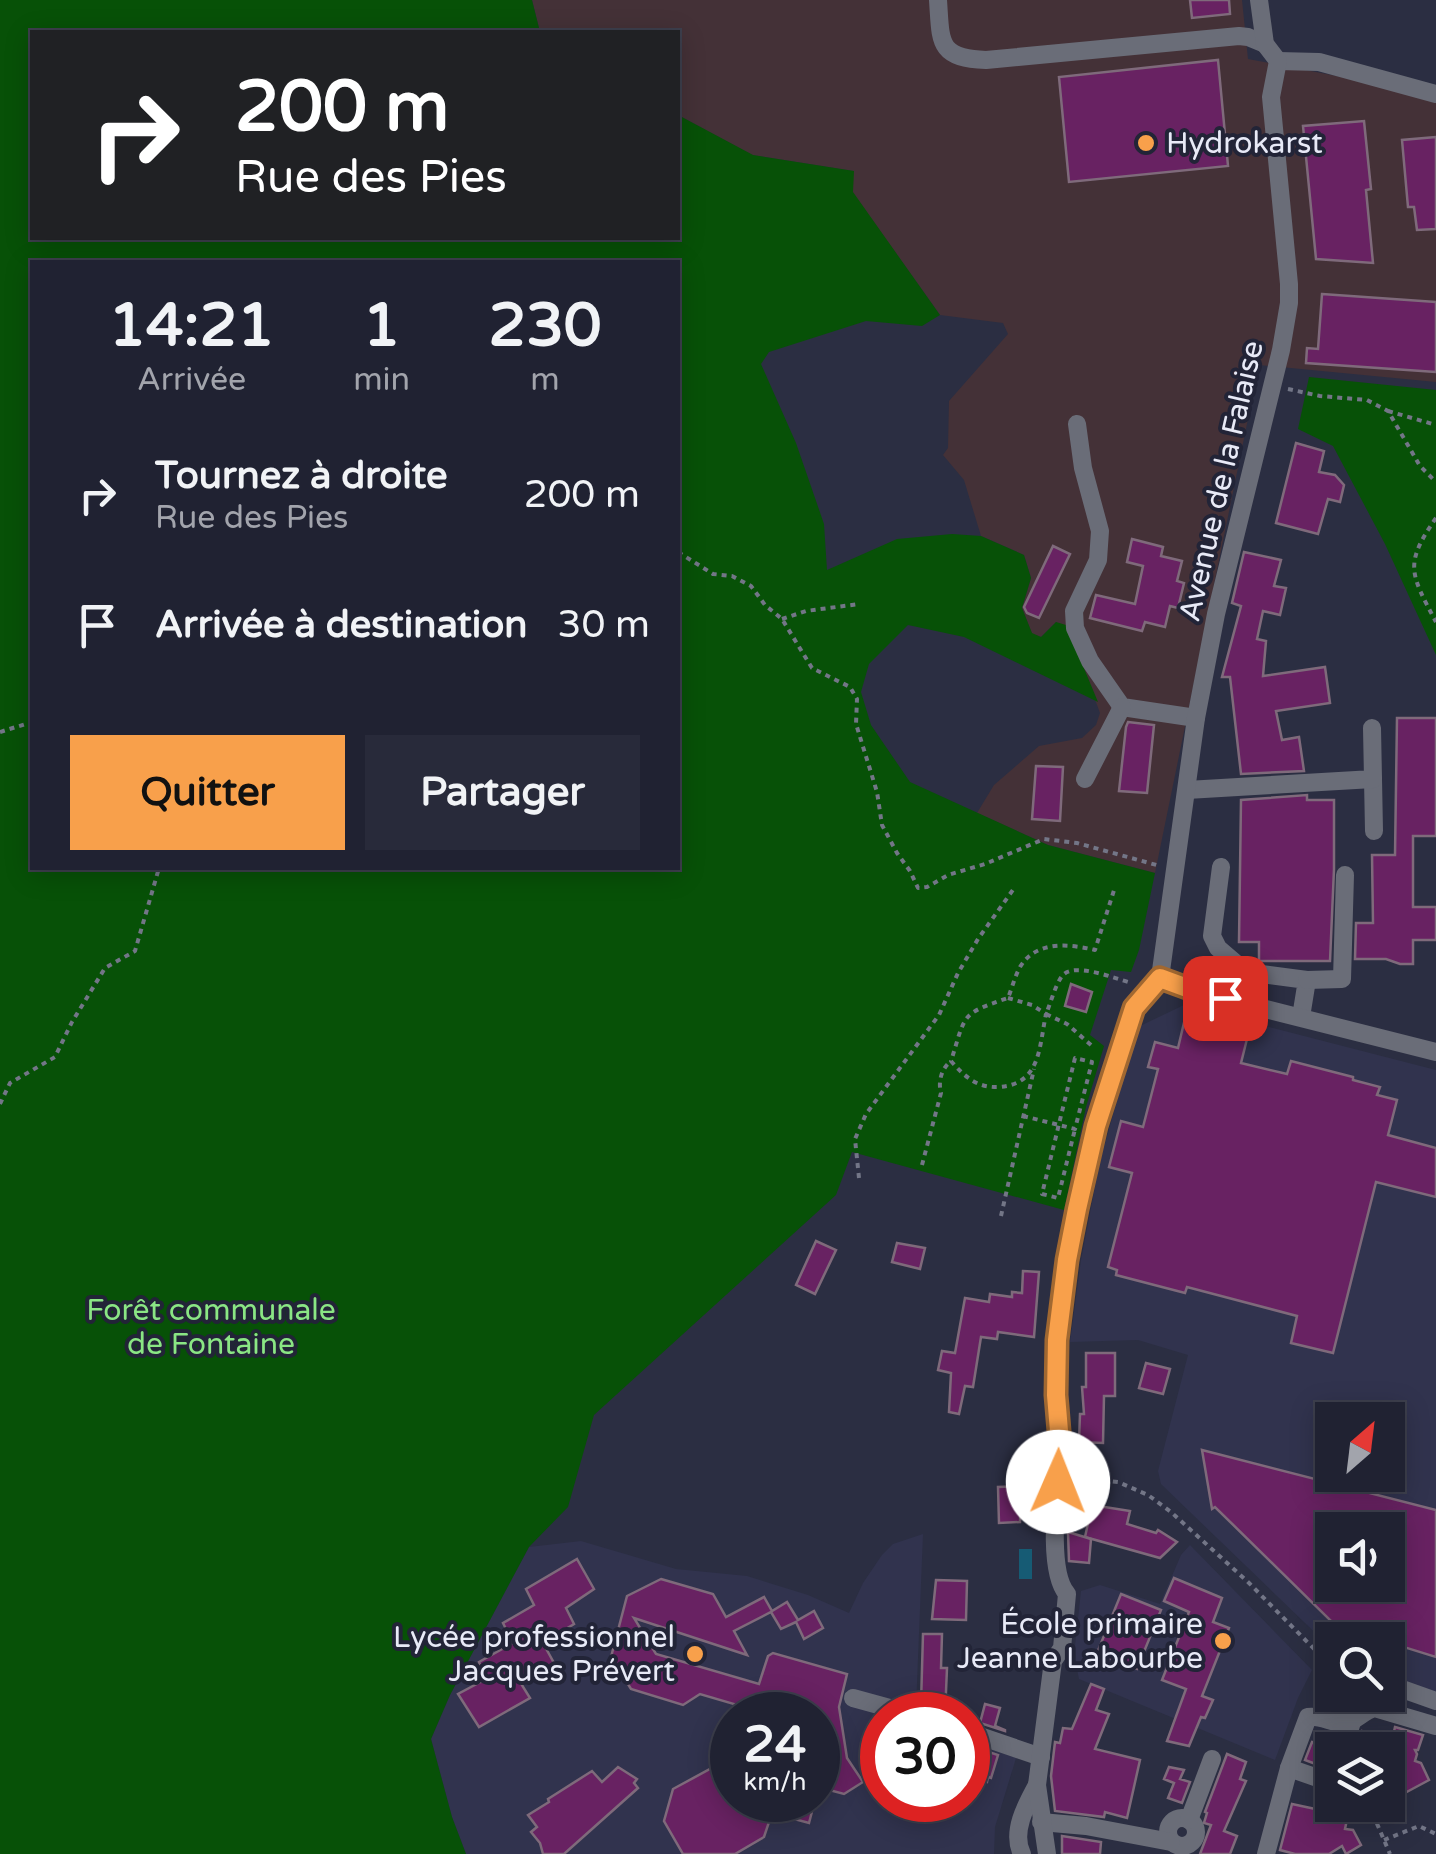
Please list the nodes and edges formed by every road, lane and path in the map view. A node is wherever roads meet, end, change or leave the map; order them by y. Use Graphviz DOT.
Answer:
graph roads {
  1 [pos="938,0"];
  2 [pos="1259,0"];
  3 [pos="1264,44"];
  4 [pos="1278,60"];
  5 [pos="1436,94"];
  6 [pos="1281,388"];
  7 [pos="1388,411"];
  8 [pos="1077,424"];
  9 [pos="1436,425"];
  10 [pos="1436,482"];
  11 [pos="1436,518"];
  12 [pos="680,553"];
  13 [pos="859,604"];
  14 [pos="782,619"];
  15 [pos="1436,622"];
  16 [pos="1122,706"];
  17 [pos="1196,718"];
  18 [pos="30,723"];
  19 [pos="1372,728"];
  20 [pos="0,732"];
  21 [pos="1085,779"];
  22 [pos="1372,780"];
  23 [pos="1187,790"];
  24 [pos="1374,831"];
  25 [pos="1221,867"];
  26 [pos="158,870"];
  27 [pos="1175,870"];
  28 [pos="1345,875"];
  29 [pos="1015,887"];
  30 [pos="1115,887"];
  31 [pos="1160,978"];
  32 [pos="1306,980"];
  33 [pos="1133,984"];
  34 [pos="1008,998"];
  35 [pos="1046,1014"];
  36 [pos="1301,1017"];
  37 [pos="1090,1045"];
  38 [pos="1436,1052"];
  39 [pos="951,1061"];
  40 [pos="1035,1064"];
  41 [pos="0,1104"];
  42 [pos="1024,1116"];
  43 [pos="1059,1125"];
  44 [pos="1075,1129"];
  45 [pos="922,1165"];
  46 [pos="859,1178"];
  47 [pos="1001,1216"];
  48 [pos="1058,1482"];
  49 [pos="1315,1650"];
  50 [pos="1405,1690"];
  51 [pos="853,1698"];
  52 [pos="860,1700"];
  53 [pos="1436,1701"];
  54 [pos="1352,1722"];
  55 [pos="1436,1726"];
  56 [pos="1349,1732"];
  57 [pos="990,1740"];
  58 [pos="1041,1757"];
  59 [pos="1212,1759"];
  60 [pos="1289,1768"];
  61 [pos="1315,1776"];
  62 [pos="1037,1784"];
  63 [pos="1040,1822"];
  64 [pos="1376,1822"];
  65 [pos="1436,1834"];
  66 [pos="1384,1840"];
  67 [pos="1022,1854"];
  68 [pos="1047,1854"];
  69 [pos="1266,1854"];
  70 [pos="1390,1854"];
  1 -- 3 [label="street"];
  2 -- 3 [label="street"];
  3 -- 4 [label="street"];
  4 -- 5 [label="street"];
  4 -- 17 [label="street, Avenue de la Falaise"];
  6 -- 7 [label="path"];
  7 -- 9 [label="path"];
  7 -- 10 [label="path"];
  8 -- 16 [label="street"];
  11 -- 15 [label="path"];
  12 -- 14 [label="path"];
  13 -- 14 [label="path"];
  14 -- 27 [label="path"];
  16 -- 17 [label="street"];
  16 -- 21 [label="street"];
  17 -- 23 [label="street, Avenue de la Falaise"];
  18 -- 20 [label="path"];
  19 -- 22 [label="street"];
  22 -- 23 [label="street"];
  22 -- 24 [label="street"];
  23 -- 27 [label="street, Avenue de la Falaise"];
  25 -- 32 [label="street"];
  26 -- 41 [label="path"];
  27 -- 31 [label="street, Avenue de la Falaise"];
  28 -- 32 [label="street"];
  29 -- 46 [label="path"];
  30 -- 34 [label="path"];
  31 -- 36 [label="street"];
  31 -- 48 [label="street"];
  32 -- 36 [label="street"];
  33 -- 35 [label="path"];
  34 -- 35 [label="path"];
  34 -- 39 [label="path"];
  35 -- 37 [label="path"];
  35 -- 40 [label="path"];
  36 -- 38 [label="street"];
  39 -- 40 [label="path"];
  39 -- 45 [label="path"];
  40 -- 42 [label="path"];
  42 -- 43 [label="path"];
  42 -- 47 [label="path"];
  43 -- 44 [label="path"];
  43 -- 44 [label="path"];
  43 -- 44 [label="path"];
  48 -- 49 [label="path"];
  48 -- 58 [label="street"];
  50 -- 53 [label="street"];
  51 -- 52 [label="street"];
  54 -- 55 [label="street"];
  54 -- 56 [label="street"];
  54 -- 60 [label="street"];
  57 -- 58 [label="street"];
  58 -- 62 [label="street"];
  59 -- 63 [label="street"];
  60 -- 61 [label="street"];
  60 -- 69 [label="street"];
  62 -- 63 [label="street"];
  62 -- 67 [label="street"];
  63 -- 68 [label="street"];
  64 -- 66 [label="path"];
  65 -- 66 [label="path"];
  66 -- 70 [label="path"];
}
